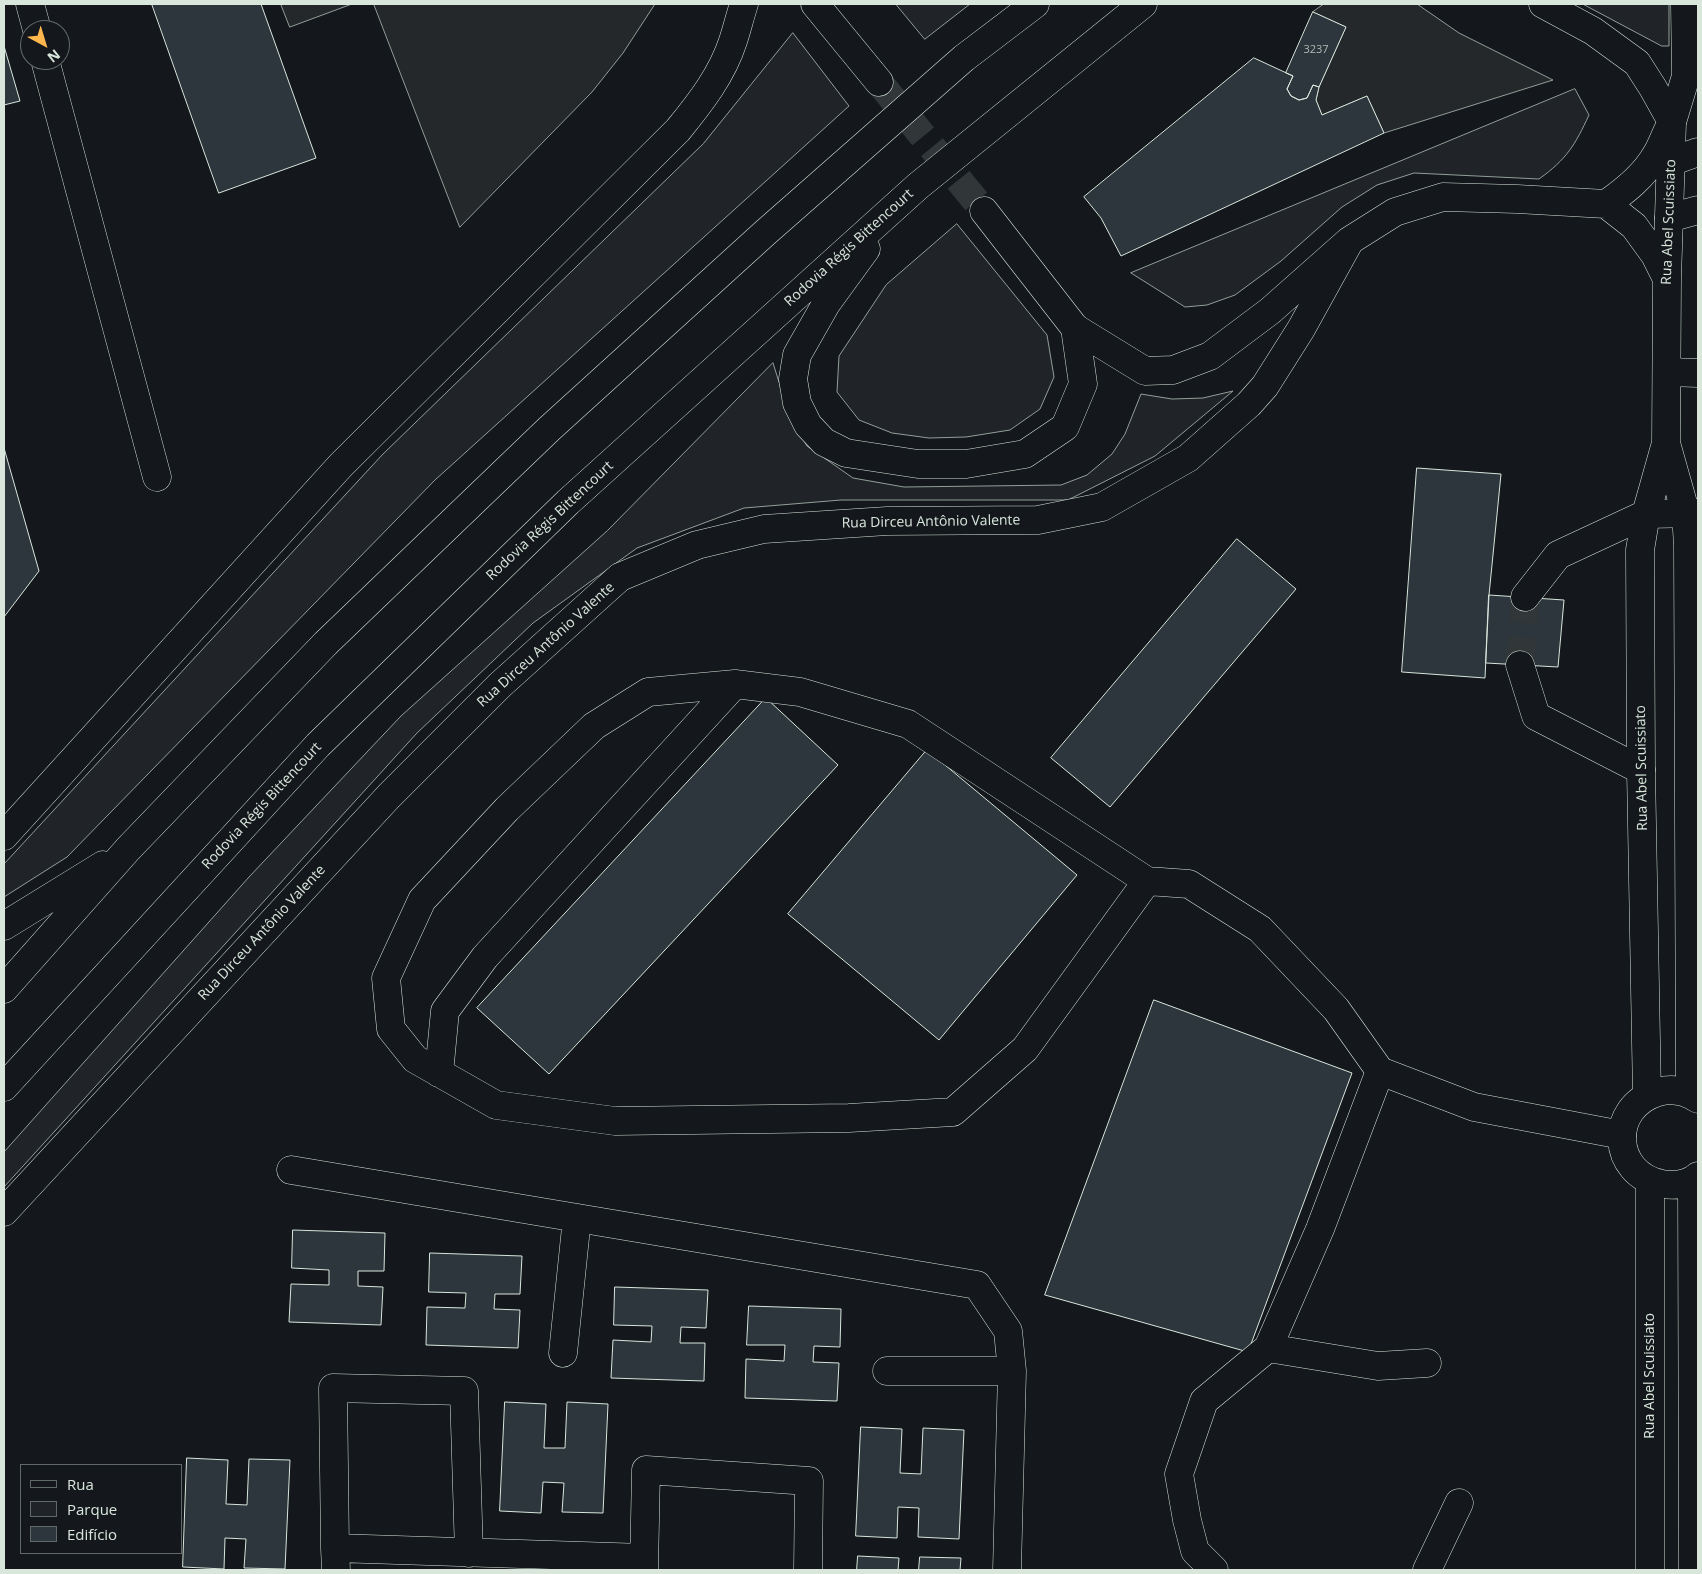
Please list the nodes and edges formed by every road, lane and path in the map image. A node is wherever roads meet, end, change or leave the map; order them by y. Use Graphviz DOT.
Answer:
graph roads {
  1 [pos="30,4"];
  2 [pos="744,4"];
  3 [pos="814,4"];
  4 [pos="1035,4"];
  5 [pos="1143,4"];
  6 [pos="1543,4"];
  7 [pos="1685,4"];
  8 [pos="34,20"];
  9 [pos="48,70"];
  10 [pos="879,82"];
  11 [pos="1672,122"];
  12 [pos="1698,152"];
  13 [pos="1670,162"];
  14 [pos="918,186"];
  15 [pos="1606,204"];
  16 [pos="1698,210"];
  17 [pos="984,211"];
  18 [pos="1669,218"];
  19 [pos="1349,241"];
  20 [pos="1667,279"];
  21 [pos="1075,328"];
  22 [pos="1667,372"];
  23 [pos="1698,373"];
  24 [pos="1666,443"];
  25 [pos="157,477"];
  26 [pos="1646,514"];
  27 [pos="1692,514"];
  28 [pos="1526,597"];
  29 [pos="1520,665"];
  30 [pos="735,684"];
  31 [pos="1641,770"];
  32 [pos="4,836"];
  33 [pos="128,850"];
  34 [pos="1147,881"];
  35 [pos="4,926"];
  36 [pos="1694,935"];
  37 [pos="4,989"];
  38 [pos="1694,998"];
  39 [pos="1380,1071"];
  40 [pos="440,1073"];
  41 [pos="4,1087"];
  42 [pos="1647,1096"];
  43 [pos="1694,1096"];
  44 [pos="1622,1135"];
  45 [pos="291,1170"];
  46 [pos="1695,1179"];
  47 [pos="1650,1182"];
  48 [pos="4,1212"];
  49 [pos="577,1218"];
  50 [pos="1268,1348"];
  51 [pos="563,1353"];
  52 [pos="1427,1362"];
  53 [pos="887,1371"];
  54 [pos="1012,1371"];
  55 [pos="1459,1503"];
  56 [pos="468,1552"];
  57 [pos="335,1559"];
  58 [pos="644,1564"];
  59 [pos="808,1570"];
  60 [pos="1007,1570"];
  61 [pos="1214,1570"];
  62 [pos="1427,1570"];
  63 [pos="1650,1570"];
  64 [pos="1692,1570"];
  1 -- 8 [label="main road"];
  2 -- 32 [label="main road"];
  3 -- 10 [label="main road"];
  4 -- 33 [label="main road"];
  5 -- 14 [label="main road, Rodovia Régis Bittencourt"];
  6 -- 11 [label="main road"];
  7 -- 11 [label="main road, Rua Abel Scuissiato"];
  9 -- 25 [label="main road"];
  11 -- 13 [label="main road, Rua Abel Scuissiato"];
  11 -- 15 [label="main road"];
  12 -- 13 [label="main road"];
  13 -- 18 [label="main road, Rua Abel Scuissiato"];
  14 -- 21 [label="main road"];
  14 -- 41 [label="main road, Rodovia Régis Bittencourt"];
  15 -- 19 [label="main road"];
  15 -- 20 [label="main road"];
  16 -- 18 [label="main road"];
  17 -- 21 [label="main road"];
  18 -- 20 [label="main road, Rua Abel Scuissiato"];
  19 -- 21 [label="main road"];
  19 -- 48 [label="main road, Rua Dirceu Antônio Valente"];
  20 -- 22 [label="main road, Rua Abel Scuissiato"];
  22 -- 23 [label="main road"];
  22 -- 24 [label="main road, Rua Abel Scuissiato"];
  24 -- 26 [label="main road, Rua Abel Scuissiato"];
  24 -- 27 [label="main road, Rua Abel Scuissiato"];
  26 -- 27 [label="main road"];
  26 -- 28 [label="main road"];
  26 -- 31 [label="main road, Rua Abel Scuissiato"];
  27 -- 36 [label="main road, Rua Abel Scuissiato"];
  29 -- 31 [label="main road"];
  30 -- 34 [label="main road"];
  30 -- 40 [label="main road"];
  30 -- 40 [label="main road"];
  31 -- 42 [label="main road, Rua Abel Scuissiato"];
  33 -- 35 [label="main road"];
  33 -- 37 [label="main road"];
  34 -- 39 [label="main road"];
  34 -- 40 [label="main road"];
  36 -- 38 [label="main road, Rua Abel Scuissiato"];
  38 -- 43 [label="main road, Rua Abel Scuissiato"];
  39 -- 44 [label="main road"];
  39 -- 50 [label="main road"];
  42 -- 43 [label="main road"];
  42 -- 44 [label="main road"];
  44 -- 47 [label="main road"];
  45 -- 49 [label="main road"];
  46 -- 47 [label="main road"];
  46 -- 64 [label="main road"];
  47 -- 63 [label="main road, Rua Abel Scuissiato"];
  49 -- 51 [label="main road"];
  49 -- 54 [label="main road"];
  50 -- 52 [label="main road"];
  50 -- 61 [label="main road"];
  53 -- 54 [label="main road"];
  54 -- 60 [label="main road"];
  55 -- 62 [label="main road"];
  56 -- 57 [label="main road"];
  56 -- 57 [label="main road"];
  56 -- 58 [label="main road"];
  58 -- 59 [label="main road"];
}
